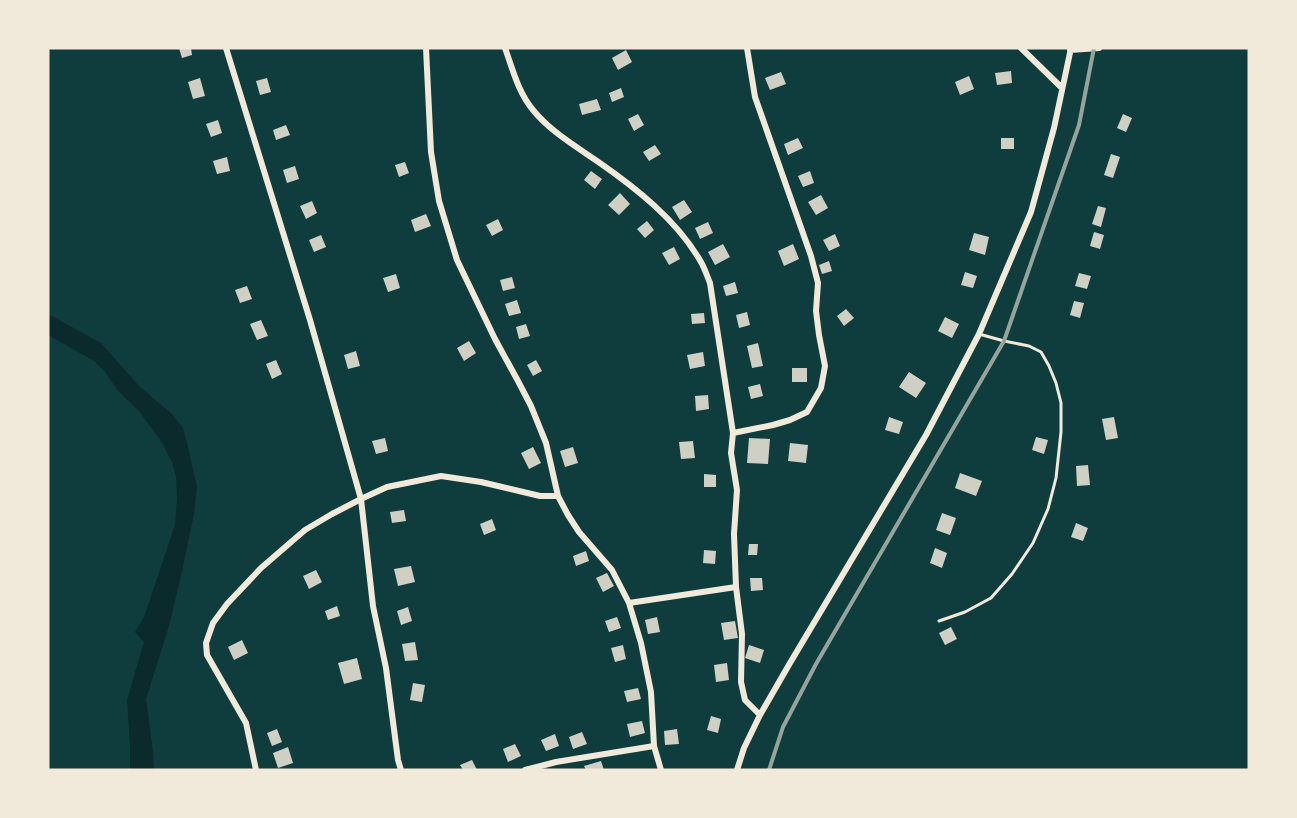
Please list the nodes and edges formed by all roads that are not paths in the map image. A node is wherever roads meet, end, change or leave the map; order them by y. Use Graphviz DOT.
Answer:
graph roads {
  1 [pos="226,48"];
  2 [pos="426,48"];
  3 [pos="505,48"];
  4 [pos="747,48"];
  5 [pos="1021,48"];
  6 [pos="1099,48"];
  7 [pos="1070,49"];
  8 [pos="1062,88"];
  9 [pos="979,334"];
  10 [pos="733,433"];
  11 [pos="558,496"];
  12 [pos="361,499"];
  13 [pos="736,588"];
  14 [pos="629,603"];
  15 [pos="939,621"];
  16 [pos="760,715"];
  17 [pos="654,746"];
  18 [pos="256,770"];
  19 [pos="401,770"];
  20 [pos="525,770"];
  21 [pos="661,770"];
  22 [pos="737,770"];
  1 -- 12 [label="street"];
  2 -- 11 [label="street"];
  3 -- 10 [label="street"];
  4 -- 10 [label="street"];
  5 -- 8 [label="street"];
  6 -- 7 [label="street"];
  7 -- 8 [label="street"];
  8 -- 9 [label="street"];
  9 -- 15 [label="lane"];
  9 -- 16 [label="street"];
  10 -- 13 [label="street"];
  11 -- 12 [label="street"];
  11 -- 14 [label="street"];
  12 -- 18 [label="street"];
  12 -- 19 [label="street"];
  13 -- 14 [label="street"];
  13 -- 16 [label="street"];
  14 -- 17 [label="street"];
  16 -- 22 [label="street"];
  17 -- 20 [label="street"];
  17 -- 21 [label="street"];
}
